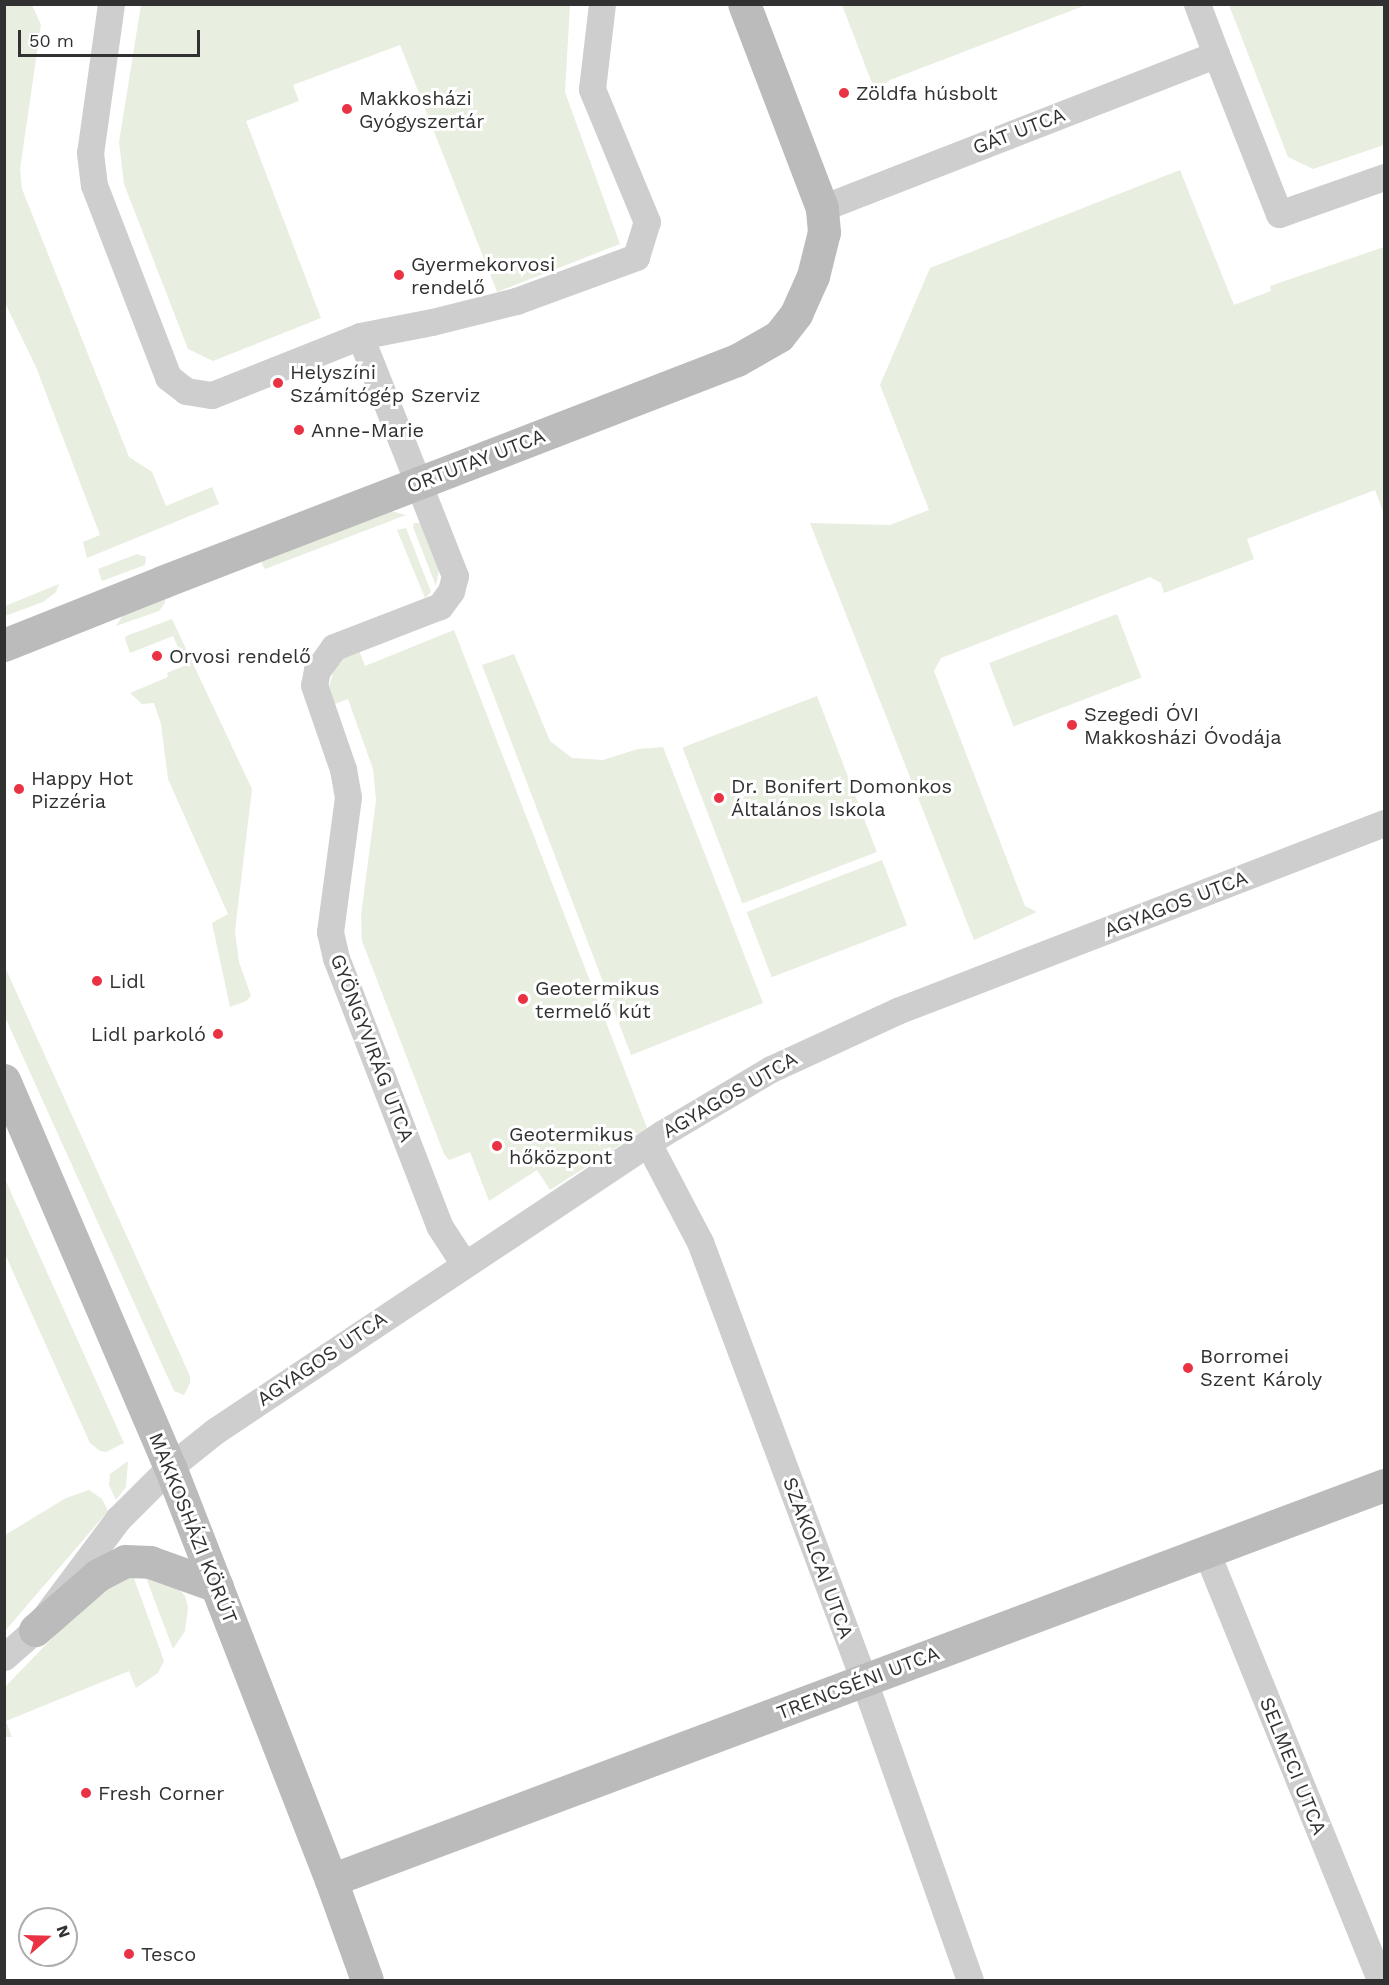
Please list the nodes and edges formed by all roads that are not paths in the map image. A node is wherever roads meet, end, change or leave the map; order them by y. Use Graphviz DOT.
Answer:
graph roads {
  1 [pos="111,4"];
  2 [pos="602,4"];
  3 [pos="744,4"];
  4 [pos="1197,4"];
  5 [pos="1216,54"];
  6 [pos="1384,177"];
  7 [pos="822,208"];
  8 [pos="360,336"];
  9 [pos="418,484"];
  10 [pos="4,645"];
  11 [pos="1384,823"];
  12 [pos="4,1080"];
  13 [pos="648,1143"];
  14 [pos="464,1264"];
  15 [pos="170,1467"];
  16 [pos="1384,1485"];
  17 [pos="1206,1551"];
  18 [pos="217,1586"];
  19 [pos="35,1630"];
  20 [pos="4,1657"];
  21 [pos="864,1681"];
  22 [pos="331,1880"];
  23 [pos="367,1980"];
  24 [pos="970,1980"];
  25 [pos="1380,1980"];
  1 -- 8 [label="street"];
  2 -- 8 [label="street"];
  3 -- 7 [label="street, ORTUTAY UTCA"];
  4 -- 5 [label="street"];
  5 -- 6 [label="street"];
  5 -- 7 [label="street, GÁT UTCA"];
  7 -- 9 [label="street, ORTUTAY UTCA"];
  8 -- 9 [label="street, GYÖNGYVIRÁG UTCA"];
  9 -- 10 [label="street, ORTUTAY UTCA"];
  9 -- 14 [label="street, GYÖNGYVIRÁG UTCA"];
  11 -- 13 [label="street, AGYAGOS UTCA"];
  12 -- 15 [label="street, MAKKOSHÁZI KÖRÚT"];
  13 -- 14 [label="street, AGYAGOS UTCA"];
  13 -- 21 [label="street, SZAKOLCAI UTCA"];
  14 -- 15 [label="street, AGYAGOS UTCA"];
  15 -- 18 [label="street, MAKKOSHÁZI KÖRÚT"];
  15 -- 19 [label="street, AGYAGOS UTCA"];
  16 -- 17 [label="street, TRENCSÉNI UTCA"];
  17 -- 21 [label="street, TRENCSÉNI UTCA"];
  17 -- 25 [label="street, SELMECI UTCA"];
  18 -- 19 [label="street"];
  18 -- 22 [label="street, MAKKOSHÁZI KÖRÚT"];
  19 -- 20 [label="street, AGYAGOS UTCA"];
  21 -- 22 [label="street, TRENCSÉNI UTCA"];
  21 -- 24 [label="street, SZAKOLCAI UTCA"];
  22 -- 23 [label="street, MAKKOSHÁZI KÖRÚT"];
}
